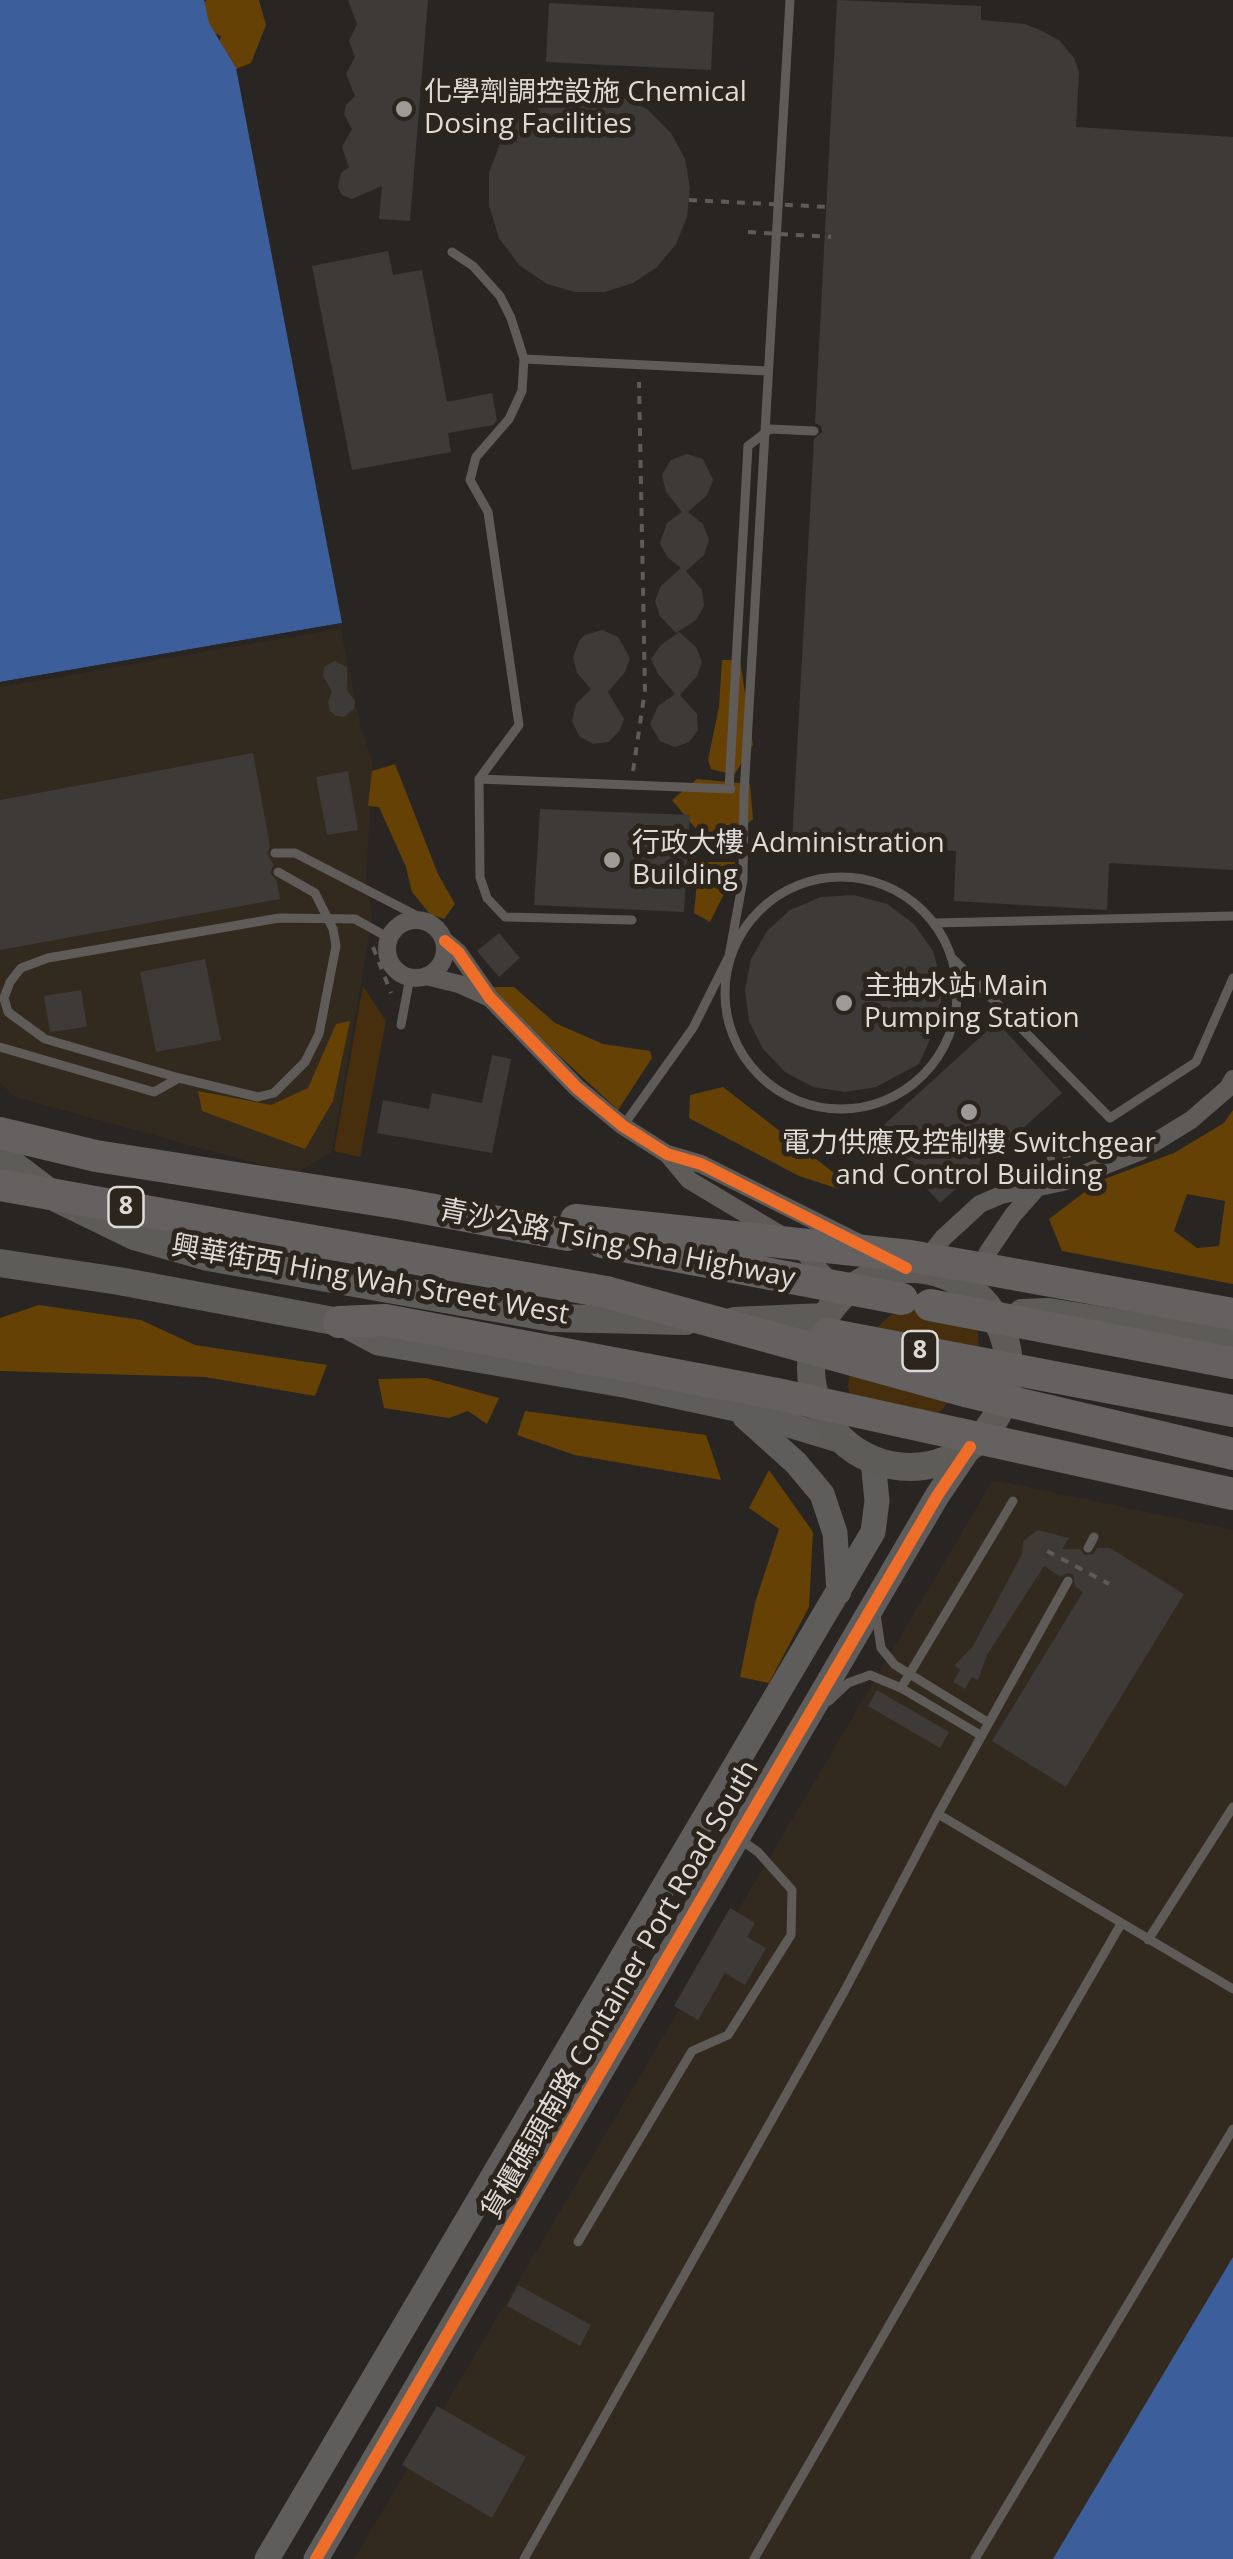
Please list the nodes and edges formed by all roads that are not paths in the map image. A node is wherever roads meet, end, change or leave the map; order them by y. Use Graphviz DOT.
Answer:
graph roads {
  1 [pos="790,0"];
  2 [pos="452,252"];
  3 [pos="524,359"];
  4 [pos="768,372"];
  5 [pos="814,432"];
  6 [pos="478,780"];
  7 [pos="729,789"];
  8 [pos="744,790"];
  9 [pos="275,853"];
  10 [pos="278,872"];
  11 [pos="1233,916"];
  12 [pos="328,918"];
  13 [pos="632,920"];
  14 [pos="427,922"];
  15 [pos="935,923"];
  16 [pos="389,938"];
  17 [pos="445,941"];
  18 [pos="729,956"];
  19 [pos="953,959"];
  20 [pos="418,977"];
  21 [pos="1233,978"];
  22 [pos="490,998"];
  23 [pos="401,1025"];
  24 [pos="0,1047"];
  25 [pos="178,1078"];
  26 [pos="1233,1079"];
  27 [pos="623,1126"];
  28 [pos="0,1133"];
  29 [pos="0,1146"];
  30 [pos="0,1154"];
  31 [pos="668,1154"];
  32 [pos="96,1156"];
  33 [pos="0,1185"];
  34 [pos="1034,1190"];
  35 [pos="402,1204"];
  36 [pos="0,1263"];
  37 [pos="912,1268"];
  38 [pos="972,1290"];
  39 [pos="606,1292"];
  40 [pos="843,1294"];
  41 [pos="1233,1314"];
  42 [pos="995,1315"];
  43 [pos="824,1317"];
  44 [pos="339,1322"];
  45 [pos="1233,1342"];
  46 [pos="1233,1363"];
  47 [pos="1004,1407"];
  48 [pos="736,1409"];
  49 [pos="1233,1411"];
  50 [pos="1233,1422"];
  51 [pos="842,1441"];
  52 [pos="970,1447"];
  53 [pos="1233,1454"];
  54 [pos="873,1462"];
  55 [pos="1233,1494"];
  56 [pos="1013,1501"];
  57 [pos="1094,1537"];
  58 [pos="1088,1548"];
  59 [pos="1068,1582"];
  60 [pos="840,1592"];
  61 [pos="876,1602"];
  62 [pos="909,1674"];
  63 [pos="901,1688"];
  64 [pos="809,1718"];
  65 [pos="989,1723"];
  66 [pos="982,1736"];
  67 [pos="1233,1807"];
  68 [pos="938,1814"];
  69 [pos="739,1839"];
  70 [pos="1121,1924"];
  71 [pos="1148,1940"];
  72 [pos="1233,1989"];
  73 [pos="1233,2129"];
  74 [pos="578,2242"];
  75 [pos="267,2559"];
  76 [pos="316,2559"];
  77 [pos="524,2559"];
  78 [pos="754,2559"];
  79 [pos="975,2559"];
  1 -- 4 [label="lane"];
  2 -- 3 [label="lane"];
  3 -- 4 [label="lane"];
  3 -- 6 [label="lane"];
  4 -- 8 [label="lane"];
  5 -- 7 [label="lane, bridge"];
  6 -- 7 [label="lane"];
  6 -- 13 [label="lane"];
  7 -- 8 [label="lane"];
  8 -- 18 [label="lane"];
  9 -- 14 [label="lane"];
  10 -- 12 [label="lane, bridge"];
  11 -- 15 [label="lane"];
  12 -- 16 [label="lane"];
  12 -- 25 [label="lane, bridge"];
  12 -- 25 [label="lane"];
  14 -- 16 [label="street"];
  14 -- 17 [label="street"];
  15 -- 18 [label="lane"];
  15 -- 19 [label="lane"];
  16 -- 20 [label="street"];
  17 -- 20 [label="street"];
  17 -- 22 [label="street"];
  18 -- 19 [label="lane"];
  18 -- 27 [label="lane"];
  19 -- 21 [label="lane"];
  20 -- 22 [label="street"];
  20 -- 23 [label="lane"];
  22 -- 27 [label="street"];
  24 -- 25 [label="lane"];
  26 -- 34 [label="street"];
  27 -- 31 [label="street"];
  28 -- 32 [label="highway, 青沙公路 Tsing Sha Highway / 8"];
  29 -- 32 [label="highway"];
  30 -- 43 [label="main road, 興華街西 Hing Wah Street West"];
  31 -- 37 [label="street"];
  31 -- 40 [label="street"];
  32 -- 35 [label="highway, 青沙公路 Tsing Sha Highway / 8"];
  33 -- 39 [label="highway, 青沙公路 Tsing Sha Highway / 8, bridge"];
  34 -- 37 [label="street"];
  34 -- 38 [label="street"];
  35 -- 41 [label="highway, bridge"];
  35 -- 46 [label="highway, 青沙公路 Tsing Sha Highway / 8, bridge"];
  36 -- 44 [label="main road, 興華街西 Hing Wah Street West"];
  37 -- 38 [label="main road"];
  37 -- 40 [label="main road"];
  38 -- 42 [label="main road"];
  39 -- 49 [label="highway, 青沙公路 Tsing Sha Highway / 8, bridge"];
  39 -- 53 [label="highway, bridge"];
  40 -- 43 [label="main road"];
  42 -- 45 [label="main road"];
  42 -- 47 [label="main road"];
  43 -- 51 [label="main road"];
  44 -- 48 [label="street, 興華街西 Hing Wah Street West"];
  44 -- 55 [label="highway, bridge"];
  47 -- 50 [label="street"];
  47 -- 52 [label="main road"];
  48 -- 51 [label="street, 興華街西 Hing Wah Street West"];
  48 -- 60 [label="street"];
  51 -- 54 [label="main road"];
  52 -- 54 [label="main road"];
  52 -- 61 [label="street, 貨櫃碼頭南路 Container Port Road South"];
  54 -- 60 [label="street, 貨櫃碼頭南路 Container Port Road South"];
  56 -- 62 [label="lane"];
  57 -- 58 [label="lane"];
  59 -- 65 [label="lane"];
  60 -- 75 [label="street, 貨櫃碼頭南路 Container Port Road South"];
  61 -- 62 [label="lane"];
  61 -- 64 [label="street, 貨櫃碼頭南路 Container Port Road South"];
  62 -- 63 [label="lane"];
  62 -- 65 [label="lane"];
  63 -- 64 [label="lane"];
  63 -- 66 [label="lane"];
  64 -- 69 [label="street, 貨櫃碼頭南路 Container Port Road South"];
  65 -- 66 [label="lane"];
  66 -- 68 [label="lane"];
  67 -- 71 [label="lane"];
  68 -- 70 [label="lane"];
  68 -- 77 [label="lane"];
  69 -- 74 [label="lane"];
  69 -- 76 [label="street, 貨櫃碼頭南路 Container Port Road South"];
  70 -- 71 [label="lane"];
  70 -- 78 [label="lane"];
  71 -- 72 [label="lane"];
  73 -- 79 [label="lane"];
}
